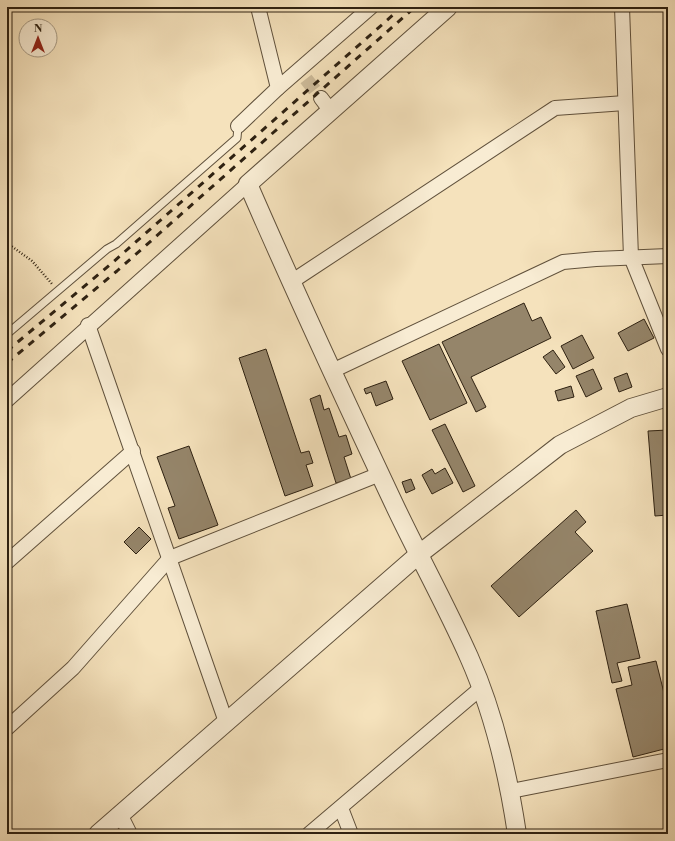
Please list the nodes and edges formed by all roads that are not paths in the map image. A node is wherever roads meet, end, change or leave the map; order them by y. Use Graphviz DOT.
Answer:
graph roads {
  1 [pos="258,7"];
  2 [pos="448,7"];
  3 [pos="622,7"];
  4 [pos="369,8"];
  5 [pos="278,88"];
  6 [pos="625,103"];
  7 [pos="238,126"];
  8 [pos="248,184"];
  9 [pos="668,256"];
  10 [pos="632,257"];
  11 [pos="291,282"];
  12 [pos="88,326"];
  13 [pos="7,334"];
  14 [pos="668,349"];
  15 [pos="332,371"];
  16 [pos="668,397"];
  17 [pos="7,400"];
  18 [pos="133,451"];
  19 [pos="380,474"];
  20 [pos="418,555"];
  21 [pos="170,558"];
  22 [pos="7,562"];
  23 [pos="481,688"];
  24 [pos="226,722"];
  25 [pos="7,728"];
  26 [pos="668,760"];
  27 [pos="511,791"];
  28 [pos="341,808"];
  29 [pos="120,814"];
  30 [pos="98,834"];
  31 [pos="130,834"];
  32 [pos="309,834"];
  33 [pos="351,834"];
  34 [pos="518,834"];
  1 -- 5 [label="street"];
  2 -- 8 [label="street"];
  3 -- 6 [label="street"];
  4 -- 5 [label="street"];
  5 -- 7 [label="street"];
  6 -- 10 [label="street"];
  6 -- 11 [label="street"];
  7 -- 13 [label="lane"];
  8 -- 11 [label="street"];
  8 -- 12 [label="street"];
  9 -- 10 [label="street"];
  10 -- 14 [label="street"];
  10 -- 15 [label="street"];
  11 -- 15 [label="street"];
  12 -- 17 [label="street"];
  12 -- 18 [label="street"];
  15 -- 19 [label="street"];
  16 -- 20 [label="street"];
  18 -- 21 [label="street"];
  18 -- 22 [label="street"];
  19 -- 20 [label="street"];
  19 -- 21 [label="street"];
  20 -- 23 [label="street"];
  20 -- 24 [label="street"];
  21 -- 24 [label="street"];
  21 -- 25 [label="street"];
  23 -- 27 [label="street"];
  23 -- 28 [label="street"];
  24 -- 29 [label="street"];
  26 -- 27 [label="street"];
  27 -- 34 [label="street"];
  28 -- 32 [label="street"];
  28 -- 33 [label="street"];
  29 -- 30 [label="street"];
  29 -- 31 [label="street"];
}
